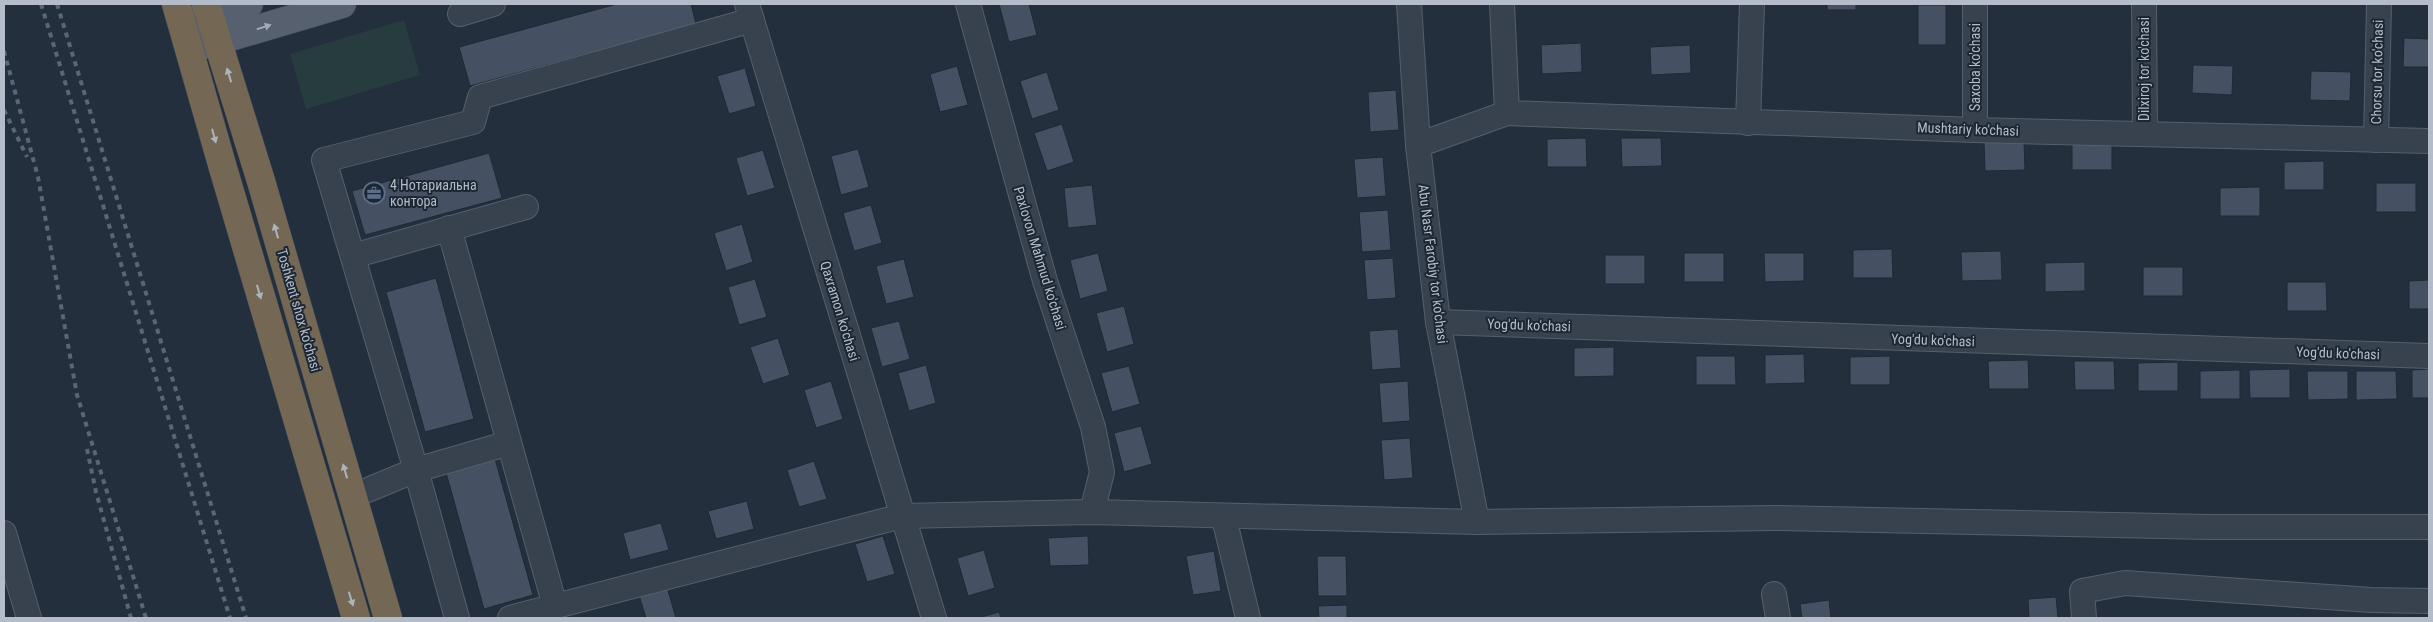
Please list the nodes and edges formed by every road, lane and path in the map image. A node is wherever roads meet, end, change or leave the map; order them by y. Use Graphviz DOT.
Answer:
graph roads {
  1 [pos="249,4"];
  2 [pos="342,4"];
  3 [pos="493,4"];
  4 [pos="968,4"];
  5 [pos="1409,4"];
  6 [pos="1502,4"];
  7 [pos="1752,4"];
  8 [pos="1975,4"];
  9 [pos="2144,4"];
  10 [pos="2379,4"];
  11 [pos="207,10"];
  12 [pos="750,12"];
  13 [pos="179,14"];
  14 [pos="460,14"];
  15 [pos="218,42"];
  16 [pos="190,49"];
  17 [pos="1507,114"];
  18 [pos="1748,123"];
  19 [pos="1975,130"];
  20 [pos="2144,134"];
  21 [pos="2376,140"];
  22 [pos="2429,141"];
  23 [pos="1418,144"];
  24 [pos="526,207"];
  25 [pos="449,228"];
  26 [pos="353,256"];
  27 [pos="1438,322"];
  28 [pos="2429,356"];
  29 [pos="508,443"];
  30 [pos="416,470"];
  31 [pos="353,496"];
  32 [pos="1092,512"];
  33 [pos="902,516"];
  34 [pos="1224,518"];
  35 [pos="1477,522"];
  36 [pos="2429,527"];
  37 [pos="4,532"];
  38 [pos="366,545"];
  39 [pos="336,553"];
  40 [pos="1774,594"];
  41 [pos="2429,600"];
  42 [pos="555,606"];
  43 [pos="2372,609"];
  44 [pos="29,618"];
  45 [pos="356,618"];
  46 [pos="388,618"];
  47 [pos="457,618"];
  48 [pos="510,618"];
  49 [pos="934,618"];
  50 [pos="1248,618"];
  51 [pos="1778,618"];
  52 [pos="2084,618"];
  1 -- 11 [label="main road"];
  15 -- 2 [label="main road, one-way"];
  3 -- 14 [label="street"];
  4 -- 32 [label="street, Paxlovon Mahmud ko'chasi"];
  5 -- 23 [label="street, Abu Nasr Farobiy tor ko'chasi"];
  6 -- 17 [label="street"];
  7 -- 18 [label="street"];
  8 -- 19 [label="street, Saxoba ko'chasi"];
  9 -- 20 [label="street, Dilxiroj tor ko'chasi"];
  10 -- 21 [label="street, Chorsu tor ko'chasi"];
  11 -- 13 [label="main road"];
  11 -- 15 [label="highway, Toshkent shox ko'chasi"];
  12 -- 26 [label="street"];
  12 -- 33 [label="street, Qaxramon ko'chasi"];
  13 -- 16 [label="highway"];
  15 -- 16 [label="main road"];
  31 -- 15 [label="highway, Toshkent shox ko'chasi, one-way"];
  16 -- 39 [label="highway, one-way"];
  17 -- 18 [label="street, Mushtariy ko'chasi"];
  17 -- 23 [label="street"];
  18 -- 19 [label="street, Mushtariy ko'chasi"];
  19 -- 20 [label="street, Mushtariy ko'chasi"];
  20 -- 21 [label="street, Mushtariy ko'chasi"];
  21 -- 22 [label="street, Mushtariy ko'chasi"];
  23 -- 27 [label="street, Abu Nasr Farobiy tor ko'chasi"];
  24 -- 25 [label="street"];
  25 -- 26 [label="street"];
  25 -- 29 [label="street"];
  26 -- 30 [label="street"];
  27 -- 28 [label="street, Yog'du ko'chasi"];
  27 -- 35 [label="street, Abu Nasr Farobiy tor ko'chasi"];
  29 -- 30 [label="street"];
  29 -- 42 [label="street"];
  30 -- 31 [label="street"];
  30 -- 47 [label="street"];
  31 -- 38 [label="highway, Toshkent shox ko'chasi"];
  32 -- 33 [label="street"];
  32 -- 34 [label="street"];
  33 -- 42 [label="street"];
  33 -- 49 [label="street, Qaxramon ko'chasi"];
  34 -- 35 [label="street"];
  34 -- 50 [label="street"];
  35 -- 36 [label="street"];
  37 -- 44 [label="street"];
  38 -- 39 [label="highway"];
  38 -- 46 [label="highway, Toshkent shox ko'chasi"];
  39 -- 45 [label="highway, one-way"];
  40 -- 51 [label="street"];
  41 -- 43 [label="street"];
  42 -- 48 [label="street"];
  43 -- 52 [label="street"];
}
